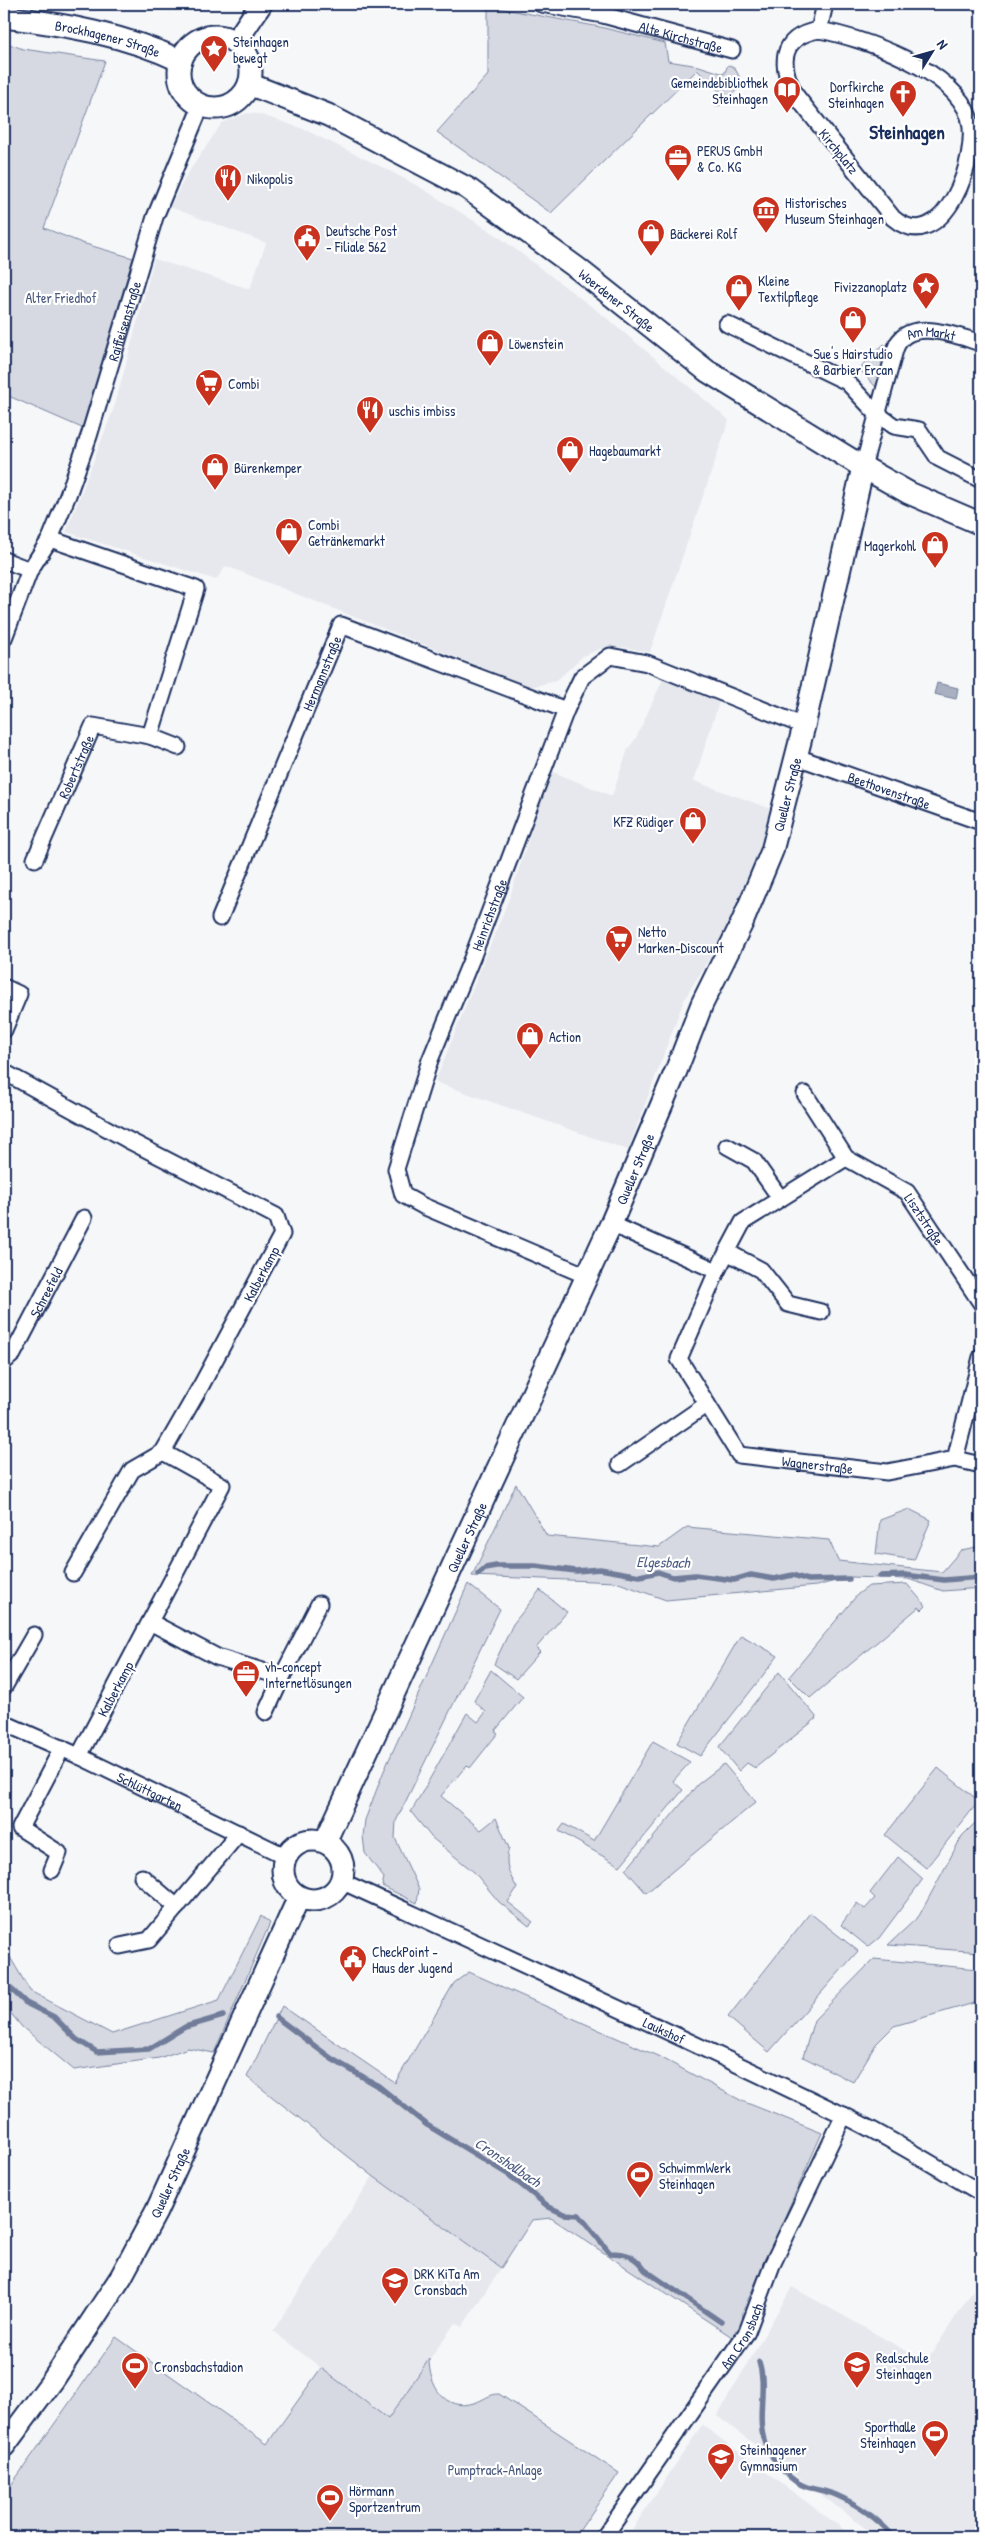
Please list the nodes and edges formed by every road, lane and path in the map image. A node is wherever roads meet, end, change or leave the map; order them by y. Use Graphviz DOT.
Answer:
graph roads {
  1 [pos="261,4"];
  2 [pos="541,4"];
  3 [pos="825,4"];
  4 [pos="4,17"];
  5 [pos="819,30"];
  6 [pos="235,43"];
  7 [pos="732,50"];
  8 [pos="181,61"];
  9 [pos="249,84"];
  10 [pos="201,106"];
  11 [pos="727,324"];
  12 [pos="981,343"];
  13 [pos="876,413"];
  14 [pos="863,467"];
  15 [pos="981,480"];
  16 [pos="981,524"];
  17 [pos="50,539"];
  18 [pos="4,560"];
  19 [pos="30,570"];
  20 [pos="4,638"];
  21 [pos="566,710"];
  22 [pos="804,726"];
  23 [pos="150,736"];
  24 [pos="178,747"];
  25 [pos="797,757"];
  26 [pos="981,822"];
  27 [pos="35,859"];
  28 [pos="220,918"];
  29 [pos="4,987"];
  30 [pos="4,1030"];
  31 [pos="4,1072"];
  32 [pos="805,1094"];
  33 [pos="727,1146"];
  34 [pos="846,1158"];
  35 [pos="780,1198"];
  36 [pos="84,1218"];
  37 [pos="611,1224"];
  38 [pos="727,1252"];
  39 [pos="717,1271"];
  40 [pos="587,1276"];
  41 [pos="981,1303"];
  42 [pos="820,1312"];
  43 [pos="981,1356"];
  44 [pos="4,1362"];
  45 [pos="707,1404"];
  46 [pos="163,1452"];
  47 [pos="955,1459"];
  48 [pos="620,1464"];
  49 [pos="981,1464"];
  50 [pos="73,1574"];
  51 [pos="319,1604"];
  52 [pos="150,1622"];
  53 [pos="34,1635"];
  54 [pos="282,1677"];
  55 [pos="4,1687"];
  56 [pos="266,1712"];
  57 [pos="4,1723"];
  58 [pos="62,1748"];
  59 [pos="79,1756"];
  60 [pos="239,1833"];
  61 [pos="325,1842"];
  62 [pos="285,1856"];
  63 [pos="52,1870"];
  64 [pos="142,1877"];
  65 [pos="341,1881"];
  66 [pos="299,1897"];
  67 [pos="177,1907"];
  68 [pos="120,1946"];
  69 [pos="844,2115"];
  70 [pos="981,2193"];
  71 [pos="4,2446"];
  72 [pos="604,2537"];
  1 -- 6 [label="main road"];
  2 -- 7 [label="street, Alte Kirchstraße"];
  3 -- 5 [label="street"];
  4 -- 8 [label="main road, Brockhagener Straße"];
  5 -- 5 [label="street, Kirchplatz"];
  6 -- 8 [label="main road"];
  6 -- 9 [label="main road"];
  8 -- 10 [label="main road"];
  9 -- 10 [label="main road"];
  9 -- 14 [label="main road, Woerdener Straße"];
  10 -- 17 [label="street, Raiffeisenstraße"];
  11 -- 13 [label="street"];
  12 -- 13 [label="street, Am Markt"];
  13 -- 14 [label="street, Am Markt"];
  13 -- 15 [label="street"];
  14 -- 16 [label="main road, Woerdener Straße"];
  14 -- 22 [label="main road, Queller Straße"];
  17 -- 19 [label="street, Raiffeisenstraße"];
  17 -- 23 [label="street"];
  18 -- 19 [label="street"];
  19 -- 20 [label="street, Raiffeisenstraße"];
  21 -- 22 [label="street, Heinrichstraße"];
  21 -- 28 [label="street, Hermannstraße"];
  21 -- 40 [label="street, Heinrichstraße"];
  22 -- 25 [label="main road, Queller Straße"];
  23 -- 24 [label="street, Robertstraße"];
  23 -- 27 [label="street, Robertstraße"];
  25 -- 26 [label="street, Beethovenstraße"];
  25 -- 37 [label="main road, Queller Straße"];
  29 -- 30 [label="street"];
  31 -- 46 [label="street, Kalberkamp"];
  32 -- 34 [label="street, Lisztstraße"];
  33 -- 35 [label="street"];
  34 -- 35 [label="street"];
  34 -- 41 [label="street, Lisztstraße"];
  35 -- 38 [label="street"];
  36 -- 44 [label="street, Schreefeld"];
  37 -- 39 [label="street"];
  37 -- 40 [label="main road, Queller Straße"];
  38 -- 39 [label="street"];
  38 -- 42 [label="street"];
  39 -- 45 [label="street, Wagnerstraße"];
  40 -- 61 [label="main road, Queller Straße"];
  43 -- 47 [label="street"];
  45 -- 47 [label="street, Wagnerstraße"];
  45 -- 48 [label="street"];
  46 -- 50 [label="street"];
  46 -- 52 [label="street, Kalberkamp"];
  47 -- 49 [label="street"];
  51 -- 54 [label="street"];
  52 -- 54 [label="street"];
  52 -- 59 [label="street, Kalberkamp"];
  53 -- 55 [label="street"];
  54 -- 56 [label="street"];
  57 -- 58 [label="street, Schlüttgarten"];
  58 -- 59 [label="street, Schlüttgarten"];
  58 -- 63 [label="street"];
  59 -- 60 [label="street, Schlüttgarten"];
  60 -- 62 [label="street, Schlüttgarten"];
  60 -- 67 [label="street"];
  61 -- 62 [label="main road"];
  61 -- 65 [label="main road"];
  62 -- 66 [label="main road"];
  64 -- 67 [label="street"];
  65 -- 66 [label="main road"];
  65 -- 69 [label="street, Laukshof"];
  66 -- 71 [label="main road, Queller Straße"];
  67 -- 68 [label="street"];
  69 -- 70 [label="street, Laukshof"];
  69 -- 72 [label="street, Am Cronsbach"];
}
